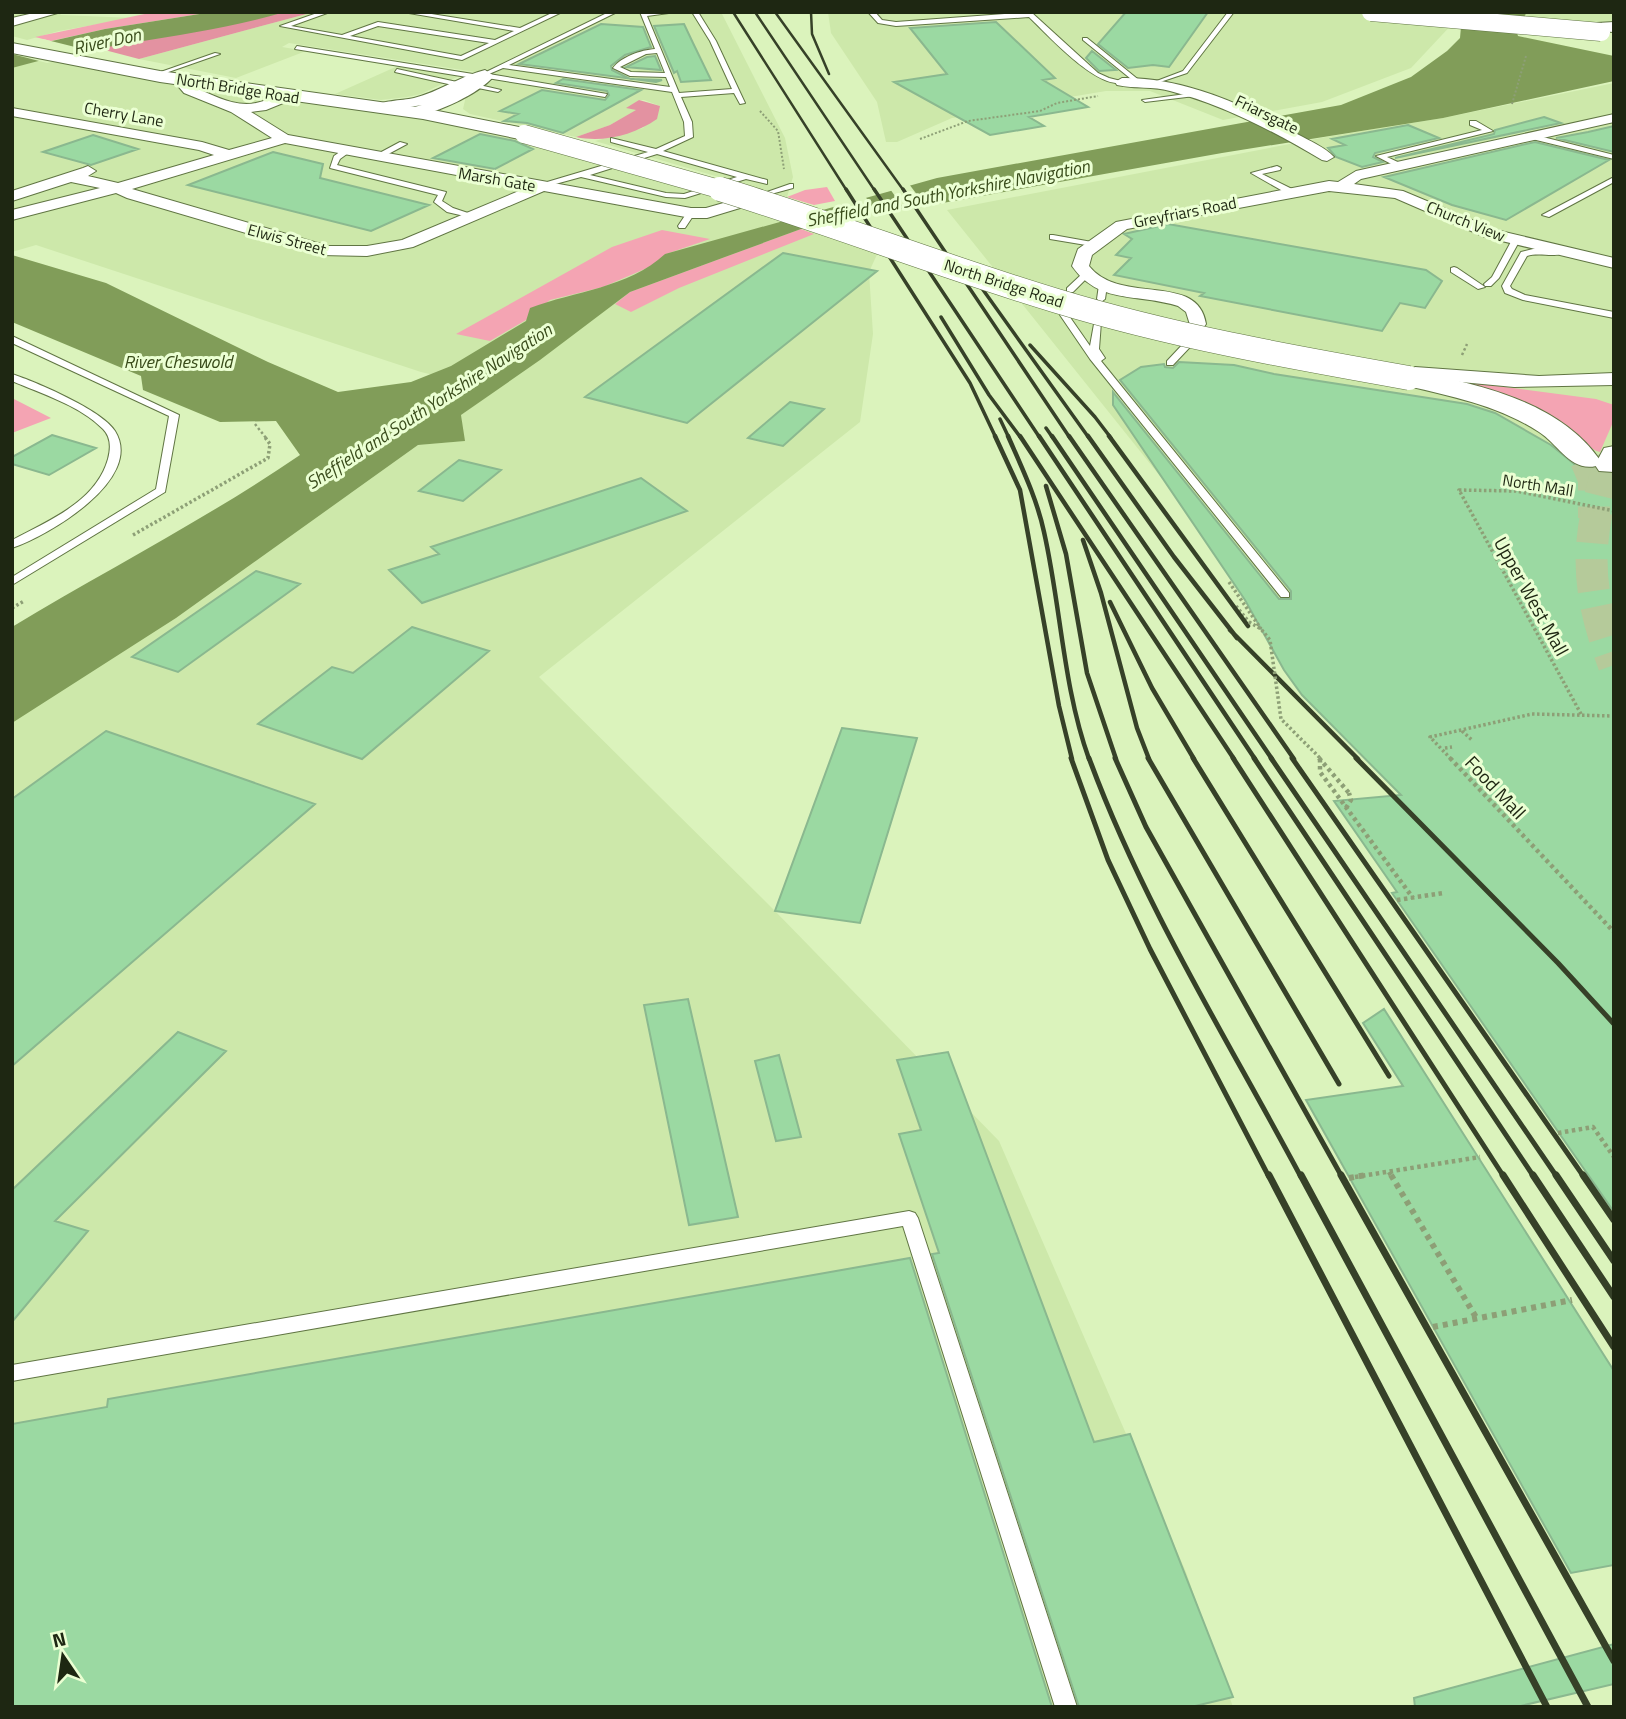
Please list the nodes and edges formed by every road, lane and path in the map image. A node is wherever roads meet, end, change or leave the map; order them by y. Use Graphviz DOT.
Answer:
graph roads {
  1 [pos="55,12"];
  2 [pos="327,12"];
  3 [pos="406,12"];
  4 [pos="559,12"];
  5 [pos="614,12"];
  6 [pos="673,12"];
  7 [pos="695,12"];
  8 [pos="871,12"];
  9 [pos="1231,12"];
  10 [pos="1371,12"];
  11 [pos="1425,12"];
  12 [pos="643,13"];
  13 [pos="1029,14"];
  14 [pos="12,22"];
  15 [pos="520,30"];
  16 [pos="1608,30"];
  17 [pos="343,37"];
  18 [pos="1085,39"];
  19 [pos="498,42"];
  20 [pos="15,43"];
  21 [pos="297,48"];
  22 [pos="660,51"];
  23 [pos="217,54"];
  24 [pos="1526,56"];
  25 [pos="502,66"];
  26 [pos="396,71"];
  27 [pos="155,75"];
  28 [pos="668,75"];
  29 [pos="480,78"];
  30 [pos="190,81"];
  31 [pos="1122,82"];
  32 [pos="1138,82"];
  33 [pos="1156,83"];
  34 [pos="452,87"];
  35 [pos="498,90"];
  36 [pos="675,92"];
  37 [pos="737,92"];
  38 [pos="605,95"];
  39 [pos="1193,95"];
  40 [pos="1100,96"];
  41 [pos="279,100"];
  42 [pos="1145,100"];
  43 [pos="742,103"];
  44 [pos="1512,104"];
  45 [pos="379,108"];
  46 [pos="236,109"];
  47 [pos="760,111"];
  48 [pos="12,112"];
  49 [pos="412,112"];
  50 [pos="1614,118"];
  51 [pos="1473,123"];
  52 [pos="263,125"];
  53 [pos="1531,136"];
  54 [pos="284,139"];
  55 [pos="920,139"];
  56 [pos="614,140"];
  57 [pos="403,144"];
  58 [pos="347,151"];
  59 [pos="656,152"];
  60 [pos="228,155"];
  61 [pos="1614,156"];
  62 [pos="376,157"];
  63 [pos="1399,166"];
  64 [pos="1277,167"];
  65 [pos="97,168"];
  66 [pos="581,175"];
  67 [pos="71,177"];
  68 [pos="745,177"];
  69 [pos="1614,179"];
  70 [pos="764,182"];
  71 [pos="1366,184"];
  72 [pos="790,186"];
  73 [pos="121,187"];
  74 [pos="540,187"];
  75 [pos="771,192"];
  76 [pos="1291,192"];
  77 [pos="12,196"];
  78 [pos="734,205"];
  79 [pos="1546,215"];
  80 [pos="21,216"];
  81 [pos="473,216"];
  82 [pos="1053,237"];
  83 [pos="1516,240"];
  84 [pos="1092,244"];
  85 [pos="1614,264"];
  86 [pos="1454,270"];
  87 [pos="1086,275"];
  88 [pos="1070,290"];
  89 [pos="1064,315"];
  90 [pos="1614,315"];
  91 [pos="1098,324"];
  92 [pos="1197,324"];
  93 [pos="12,339"];
  94 [pos="1467,344"];
  95 [pos="1186,346"];
  96 [pos="1461,356"];
  97 [pos="1170,363"];
  98 [pos="1412,375"];
  99 [pos="12,377"];
  100 [pos="1614,379"];
  101 [pos="1494,380"];
  102 [pos="1614,400"];
  103 [pos="1603,460"];
  104 [pos="1459,490"];
  105 [pos="1614,511"];
  106 [pos="12,545"];
  107 [pos="12,582"];
  108 [pos="1229,582"];
  109 [pos="1236,606"];
  110 [pos="1261,629"];
  111 [pos="1581,715"];
  112 [pos="1614,716"];
  113 [pos="1461,730"];
  114 [pos="1473,741"];
  115 [pos="1452,747"];
  116 [pos="1445,748"];
  117 [pos="1320,759"];
  118 [pos="1346,807"];
  119 [pos="1443,893"];
  120 [pos="1413,898"];
  121 [pos="1397,900"];
  122 [pos="1614,932"];
  123 [pos="1558,1133"];
  124 [pos="1480,1157"];
  125 [pos="1614,1157"];
  126 [pos="1389,1172"];
  127 [pos="1349,1178"];
  128 [pos="1572,1300"];
  129 [pos="1476,1319"];
  130 [pos="1433,1326"];
  131 [pos="12,1373"];
  132 [pos="1066,1707"];
  1 -- 14 [label="street"];
  2 -- 17 [label="lane"];
  3 -- 15 [label="lane"];
  4 -- 15 [label="lane"];
  5 -- 25 [label="lane"];
  6 -- 12 [label="lane"];
  7 -- 37 [label="lane"];
  8 -- 13 [label="lane"];
  9 -- 33 [label="lane"];
  10 -- 16 [label="main road, bridge"];
  11 -- 16 [label="main road, bridge"];
  12 -- 22 [label="lane"];
  13 -- 31 [label="lane"];
  15 -- 19 [label="lane"];
  17 -- 19 [label="lane"];
  17 -- 19 [label="lane"];
  18 -- 32 [label="lane"];
  20 -- 27 [label="main road, North Bridge Road"];
  21 -- 29 [label="lane"];
  22 -- 28 [label="lane"];
  22 -- 28 [label="lane"];
  23 -- 27 [label="lane"];
  24 -- 44 [label="path"];
  25 -- 29 [label="lane"];
  25 -- 36 [label="lane"];
  26 -- 34 [label="lane"];
  27 -- 30 [label="main road, North Bridge Road"];
  28 -- 36 [label="lane"];
  29 -- 34 [label="street, North Bridge Road"];
  29 -- 35 [label="lane"];
  29 -- 38 [label="lane"];
  29 -- 49 [label="street, North Bridge Road"];
  30 -- 41 [label="main road, North Bridge Road"];
  30 -- 46 [label="street, Marsh Gate"];
  31 -- 32 [label="street, Friarsgate"];
  32 -- 33 [label="street, Friarsgate"];
  33 -- 39 [label="street, Friarsgate"];
  34 -- 45 [label="street, North Bridge Road"];
  36 -- 37 [label="lane"];
  36 -- 59 [label="lane"];
  37 -- 43 [label="lane"];
  39 -- 42 [label="lane"];
  39 -- 71 [label="street, Friarsgate"];
  40 -- 55 [label="path"];
  41 -- 45 [label="main road, North Bridge Road"];
  41 -- 46 [label="street, Marsh Gate"];
  41 -- 52 [label="street"];
  45 -- 49 [label="main road, North Bridge Road"];
  46 -- 52 [label="street, Marsh Gate"];
  47 -- 72 [label="path"];
  48 -- 60 [label="street, Cherry Lane"];
  49 -- 98 [label="main road, North Bridge Road, bridge"];
  50 -- 53 [label="street, Greyfriars Road"];
  51 -- 63 [label="lane"];
  52 -- 54 [label="street, Marsh Gate"];
  53 -- 61 [label="lane"];
  53 -- 63 [label="street, Greyfriars Road"];
  54 -- 58 [label="street, Marsh Gate"];
  54 -- 60 [label="street"];
  56 -- 59 [label="lane"];
  57 -- 62 [label="lane"];
  58 -- 62 [label="street, Marsh Gate"];
  58 -- 81 [label="lane"];
  59 -- 66 [label="lane"];
  59 -- 68 [label="lane"];
  60 -- 73 [label="street"];
  62 -- 74 [label="street, Marsh Gate"];
  63 -- 71 [label="street, Greyfriars Road"];
  64 -- 76 [label="lane"];
  65 -- 67 [label="street"];
  66 -- 68 [label="lane"];
  66 -- 74 [label="lane"];
  67 -- 73 [label="street, Elwis Street"];
  67 -- 77 [label="street"];
  68 -- 70 [label="lane"];
  69 -- 79 [label="lane"];
  71 -- 76 [label="street, Greyfriars Road"];
  71 -- 83 [label="street, Church View"];
  72 -- 75 [label="lane"];
  73 -- 80 [label="street"];
  73 -- 81 [label="street, Elwis Street"];
  74 -- 78 [label="street, Marsh Gate"];
  74 -- 81 [label="street, Elwis Street"];
  76 -- 84 [label="street, Greyfriars Road"];
  82 -- 84 [label="lane"];
  83 -- 85 [label="street, Church View"];
  83 -- 86 [label="lane"];
  84 -- 87 [label="street"];
  85 -- 90 [label="lane"];
  87 -- 88 [label="lane"];
  87 -- 92 [label="street"];
  89 -- 91 [label="lane"];
  93 -- 107 [label="lane"];
  94 -- 96 [label="path"];
  95 -- 97 [label="lane"];
  98 -- 101 [label="street, North Bridge Road"];
  98 -- 103 [label="main road, North Bridge Road"];
  99 -- 106 [label="lane"];
  100 -- 101 [label="street, North Bridge Road"];
  101 -- 102 [label="street"];
  104 -- 105 [label="path, North Mall"];
  104 -- 111 [label="path, Upper West Mall"];
  108 -- 110 [label="path"];
  109 -- 110 [label="path, bridge"];
  110 -- 117 [label="path, bridge"];
  111 -- 112 [label="path, Food Mall"];
  111 -- 113 [label="path, Food Mall"];
  113 -- 114 [label="path"];
  113 -- 122 [label="path, Food Mall"];
  115 -- 116 [label="path"];
  117 -- 118 [label="path, bridge"];
  117 -- 118 [label="path, bridge"];
  118 -- 120 [label="path"];
  119 -- 120 [label="path"];
  120 -- 121 [label="path"];
  123 -- 125 [label="path"];
  124 -- 126 [label="path"];
  126 -- 127 [label="path"];
  126 -- 129 [label="path"];
  128 -- 129 [label="path"];
  129 -- 130 [label="path"];
  131 -- 132 [label="lane"];
}
